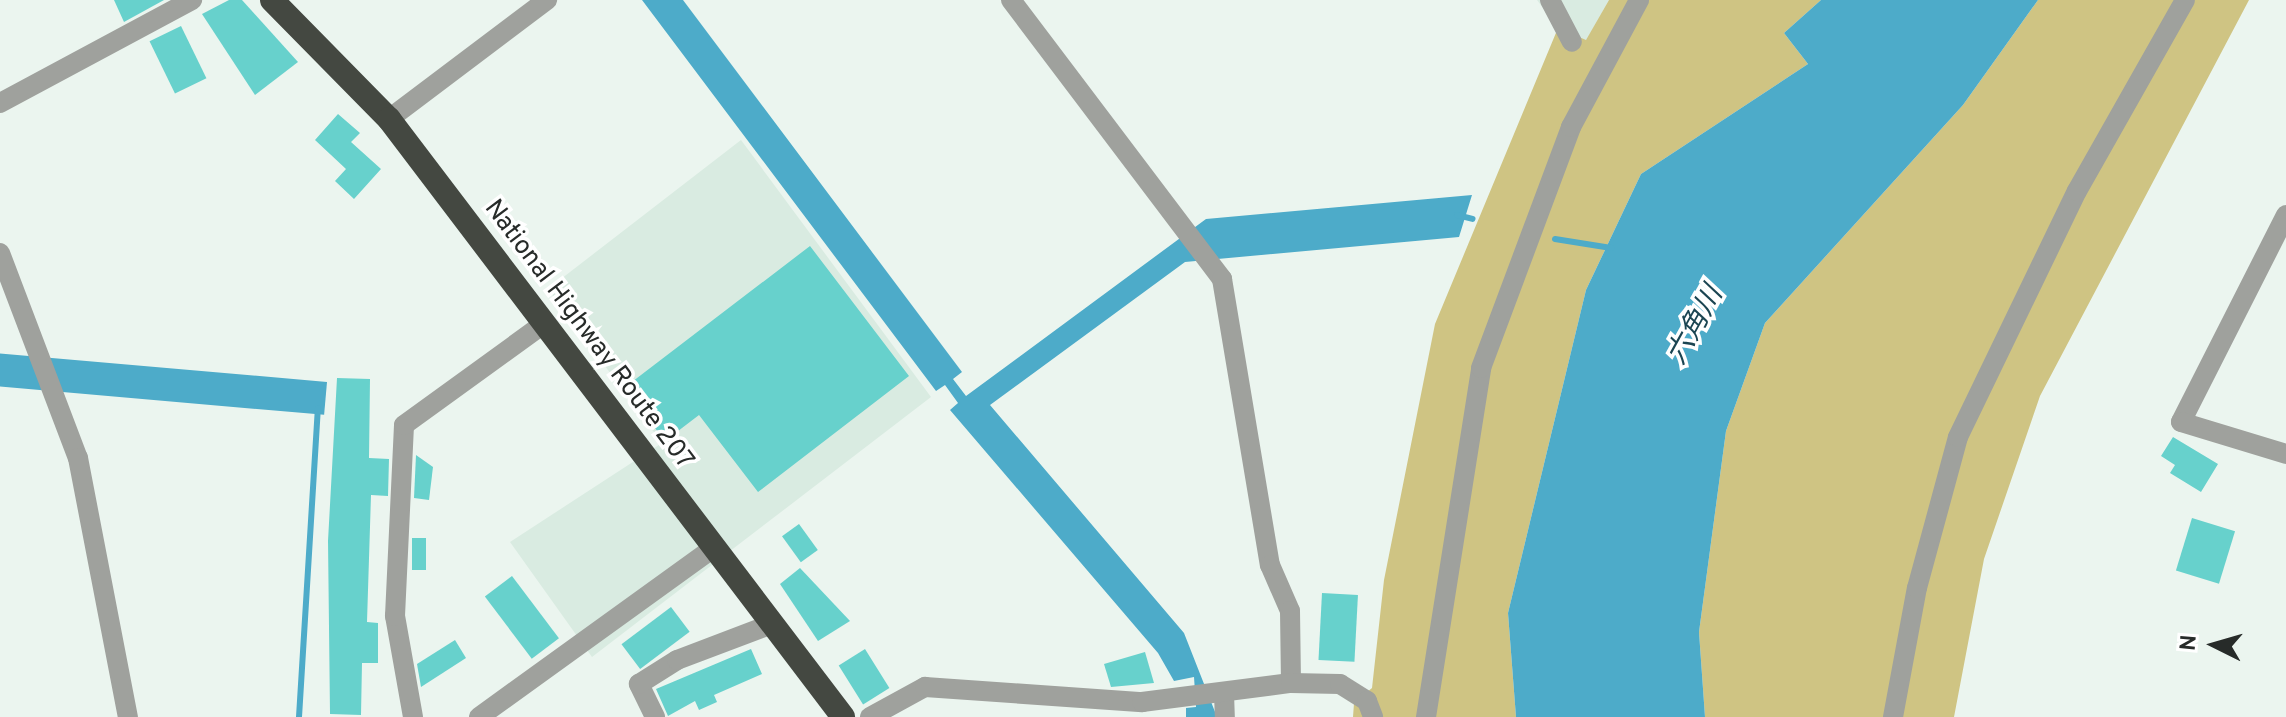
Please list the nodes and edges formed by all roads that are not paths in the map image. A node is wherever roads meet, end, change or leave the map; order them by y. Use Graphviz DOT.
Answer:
graph roads {
  1 [pos="192,0"];
  2 [pos="272,0"];
  3 [pos="547,0"];
  4 [pos="1011,0"];
  5 [pos="1550,0"];
  6 [pos="1639,0"];
  7 [pos="2185,0"];
  8 [pos="1572,42"];
  9 [pos="0,103"];
  10 [pos="389,119"];
  11 [pos="2286,215"];
  12 [pos="0,253"];
  13 [pos="545,323"];
  14 [pos="2286,454"];
  15 [pos="713,548"];
  16 [pos="772,624"];
  17 [pos="1291,683"];
  18 [pos="1208,695"];
  19 [pos="128,717"];
  20 [pos="413,717"];
  21 [pos="479,717"];
  22 [pos="655,717"];
  23 [pos="843,717"];
  24 [pos="870,717"];
  25 [pos="1225,717"];
  26 [pos="1373,717"];
  27 [pos="1426,717"];
  28 [pos="1893,717"];
  1 -- 9 [label="street"];
  2 -- 10 [label="highway, National Highway Route 207"];
  3 -- 10 [label="street"];
  4 -- 17 [label="street"];
  5 -- 8 [label="street"];
  6 -- 27 [label="street"];
  7 -- 28 [label="street"];
  10 -- 13 [label="highway, National Highway Route 207"];
  11 -- 14 [label="street"];
  12 -- 19 [label="street"];
  13 -- 15 [label="highway, National Highway Route 207"];
  13 -- 20 [label="street"];
  15 -- 16 [label="highway, National Highway Route 207"];
  15 -- 21 [label="street"];
  16 -- 22 [label="street"];
  16 -- 23 [label="highway, National Highway Route 207"];
  17 -- 18 [label="street"];
  17 -- 26 [label="street"];
  18 -- 24 [label="street"];
  18 -- 25 [label="street"];
}
